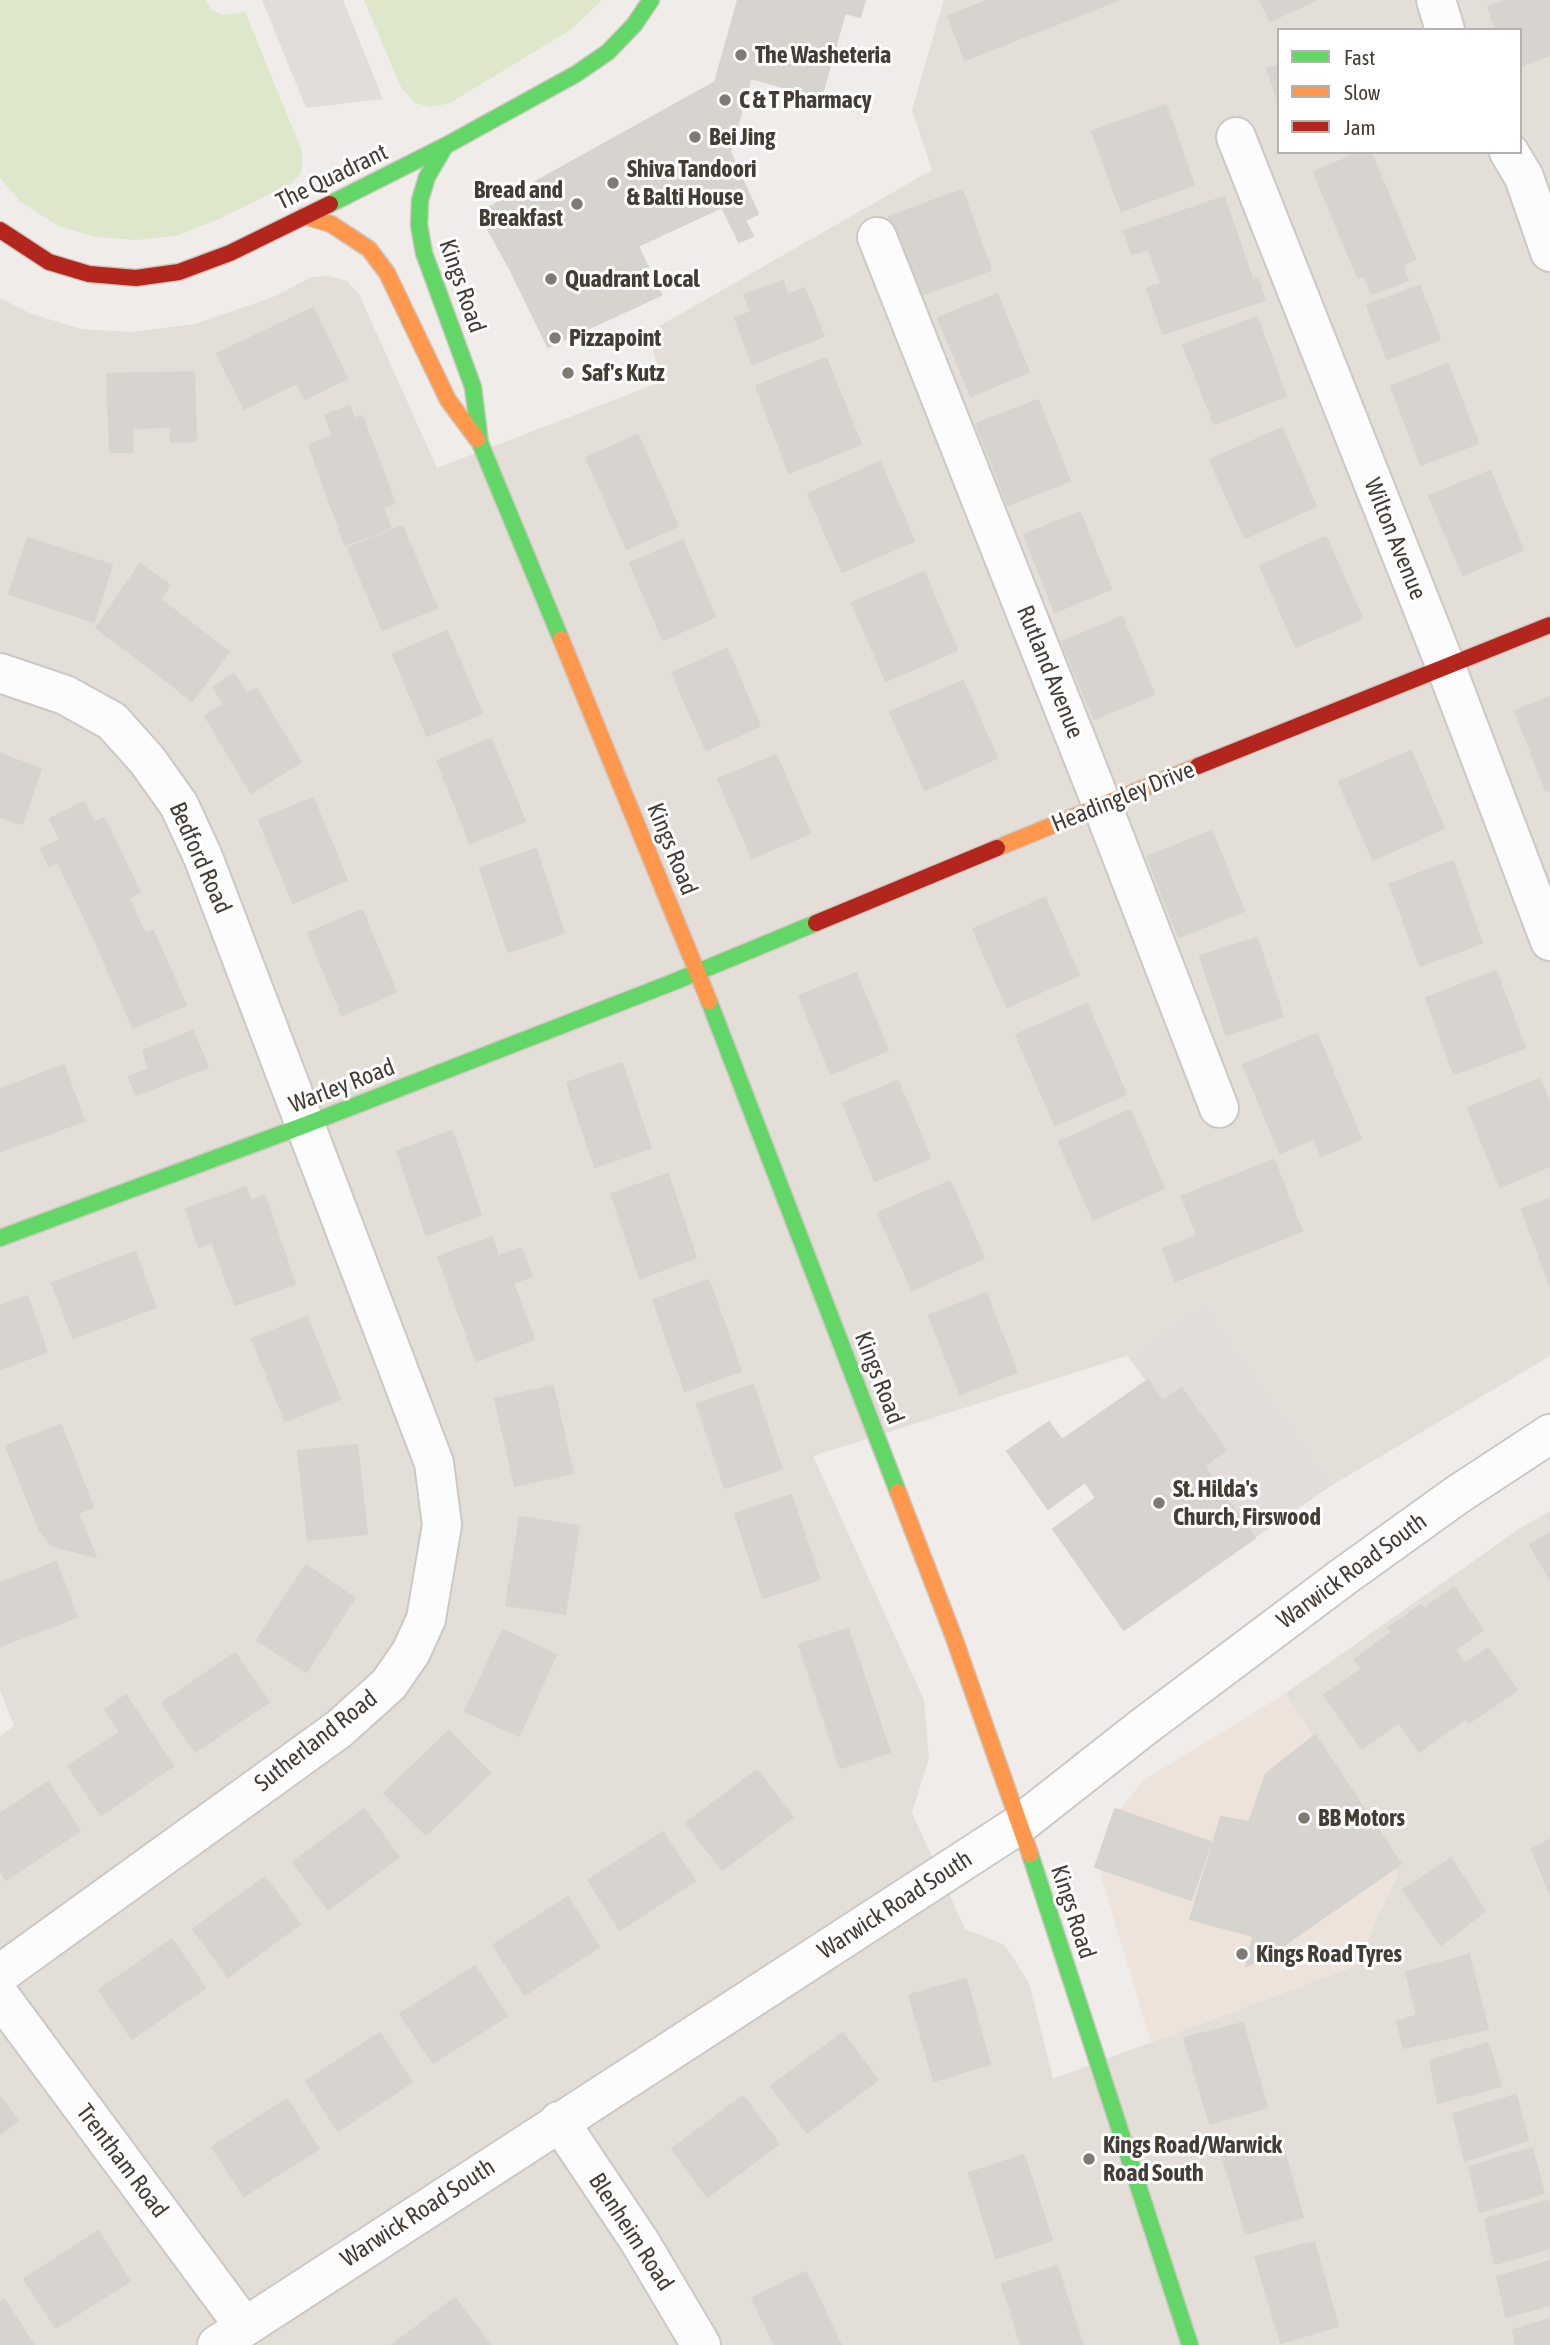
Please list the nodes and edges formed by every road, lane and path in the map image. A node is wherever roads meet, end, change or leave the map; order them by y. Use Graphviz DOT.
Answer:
graph roads {
  1 [pos="650,0"];
  2 [pos="1436,0"];
  3 [pos="1444,28"];
  4 [pos="1236,137"];
  5 [pos="445,146"];
  6 [pos="1509,154"];
  7 [pos="304,216"];
  8 [pos="0,230"];
  9 [pos="877,237"];
  10 [pos="1550,252"];
  11 [pos="480,443"];
  12 [pos="1550,625"];
  13 [pos="1446,667"];
  14 [pos="0,673"];
  15 [pos="1102,805"];
  16 [pos="1550,942"];
  17 [pos="698,972"];
  18 [pos="1219,1108"];
  19 [pos="305,1125"];
  20 [pos="0,1238"];
  21 [pos="1550,1434"];
  22 [pos="1020,1824"];
  23 [pos="0,1974"];
  24 [pos="0,1996"];
  25 [pos="559,2121"];
  26 [pos="231,2335"];
  27 [pos="701,2345"];
  28 [pos="1190,2345"];
  1 -- 5 [label="street, The Quadrant"];
  2 -- 3 [label="street"];
  4 -- 13 [label="street, Wilton Avenue"];
  5 -- 7 [label="street, The Quadrant"];
  5 -- 11 [label="street, Kings Road"];
  6 -- 10 [label="street"];
  7 -- 8 [label="street, The Quadrant"];
  7 -- 11 [label="street, Kings Road"];
  9 -- 15 [label="street, Rutland Avenue"];
  11 -- 17 [label="street, Kings Road"];
  12 -- 13 [label="street, Headingley Drive"];
  13 -- 15 [label="street, Headingley Drive"];
  13 -- 16 [label="street, Wilton Avenue"];
  14 -- 19 [label="street, Bedford Road"];
  15 -- 17 [label="street, Headingley Drive"];
  15 -- 18 [label="street, Rutland Avenue"];
  17 -- 19 [label="street, Warley Road"];
  17 -- 22 [label="street, Kings Road"];
  19 -- 20 [label="street, Warley Road"];
  19 -- 23 [label="street, Sutherland Road"];
  21 -- 22 [label="street, Warwick Road South"];
  22 -- 25 [label="street, Warwick Road South"];
  22 -- 28 [label="street, Kings Road"];
  24 -- 26 [label="street, Trentham Road"];
  25 -- 26 [label="street, Warwick Road South"];
  25 -- 27 [label="street, Blenheim Road"];
}
